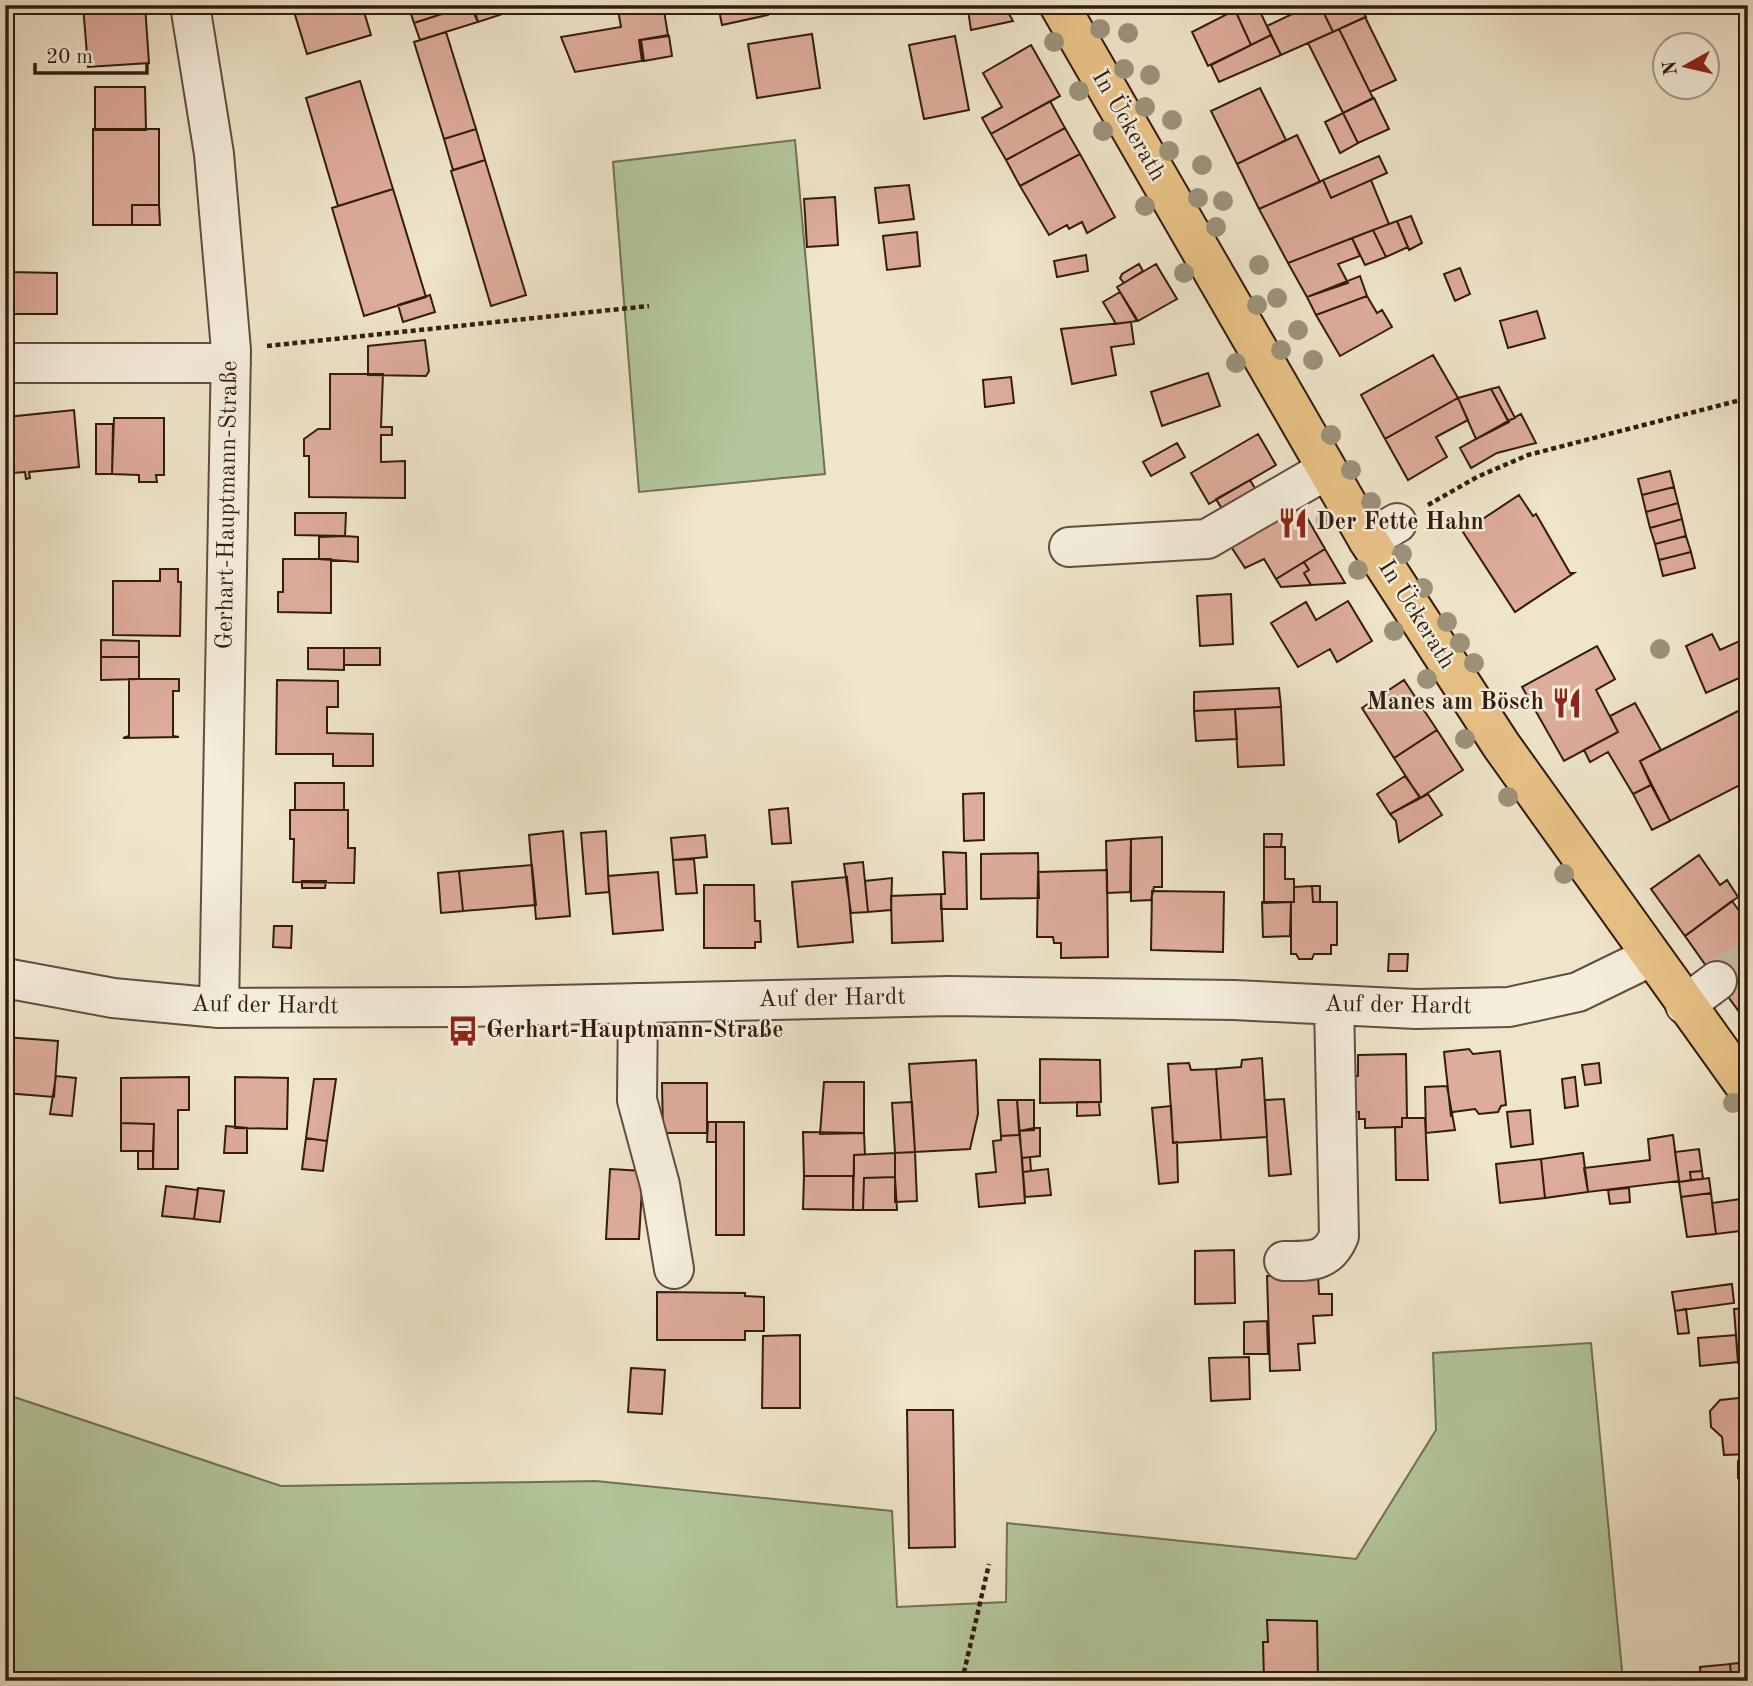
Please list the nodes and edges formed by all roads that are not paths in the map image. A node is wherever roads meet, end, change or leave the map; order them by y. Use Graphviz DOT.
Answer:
graph roads {
  1 [pos="190,5"];
  2 [pos="1059,5"];
  3 [pos="231,356"];
  4 [pos="5,363"];
  5 [pos="1326,470"];
  6 [pos="1069,547"];
  7 [pos="1650,957"];
  8 [pos="5,978"];
  9 [pos="1717,981"];
  10 [pos="638,1003"];
  11 [pos="1334,1005"];
  12 [pos="1685,1005"];
  13 [pos="219,1008"];
  14 [pos="1748,1090"];
  15 [pos="1284,1261"];
  16 [pos="674,1269"];
  1 -- 3 [label="street, Gerhart-Hauptmann-Straße"];
  2 -- 5 [label="main road, In Ückerath"];
  3 -- 4 [label="street"];
  3 -- 13 [label="street, Gerhart-Hauptmann-Straße"];
  5 -- 6 [label="street"];
  5 -- 7 [label="main road, In Ückerath"];
  7 -- 11 [label="street, Auf der Hardt"];
  7 -- 12 [label="main road, In Ückerath"];
  8 -- 13 [label="street, Auf der Hardt"];
  9 -- 12 [label="street"];
  10 -- 11 [label="street, Auf der Hardt"];
  10 -- 13 [label="street, Auf der Hardt"];
  10 -- 16 [label="street"];
  11 -- 15 [label="street"];
  12 -- 14 [label="main road, In Ückerath"];
}
